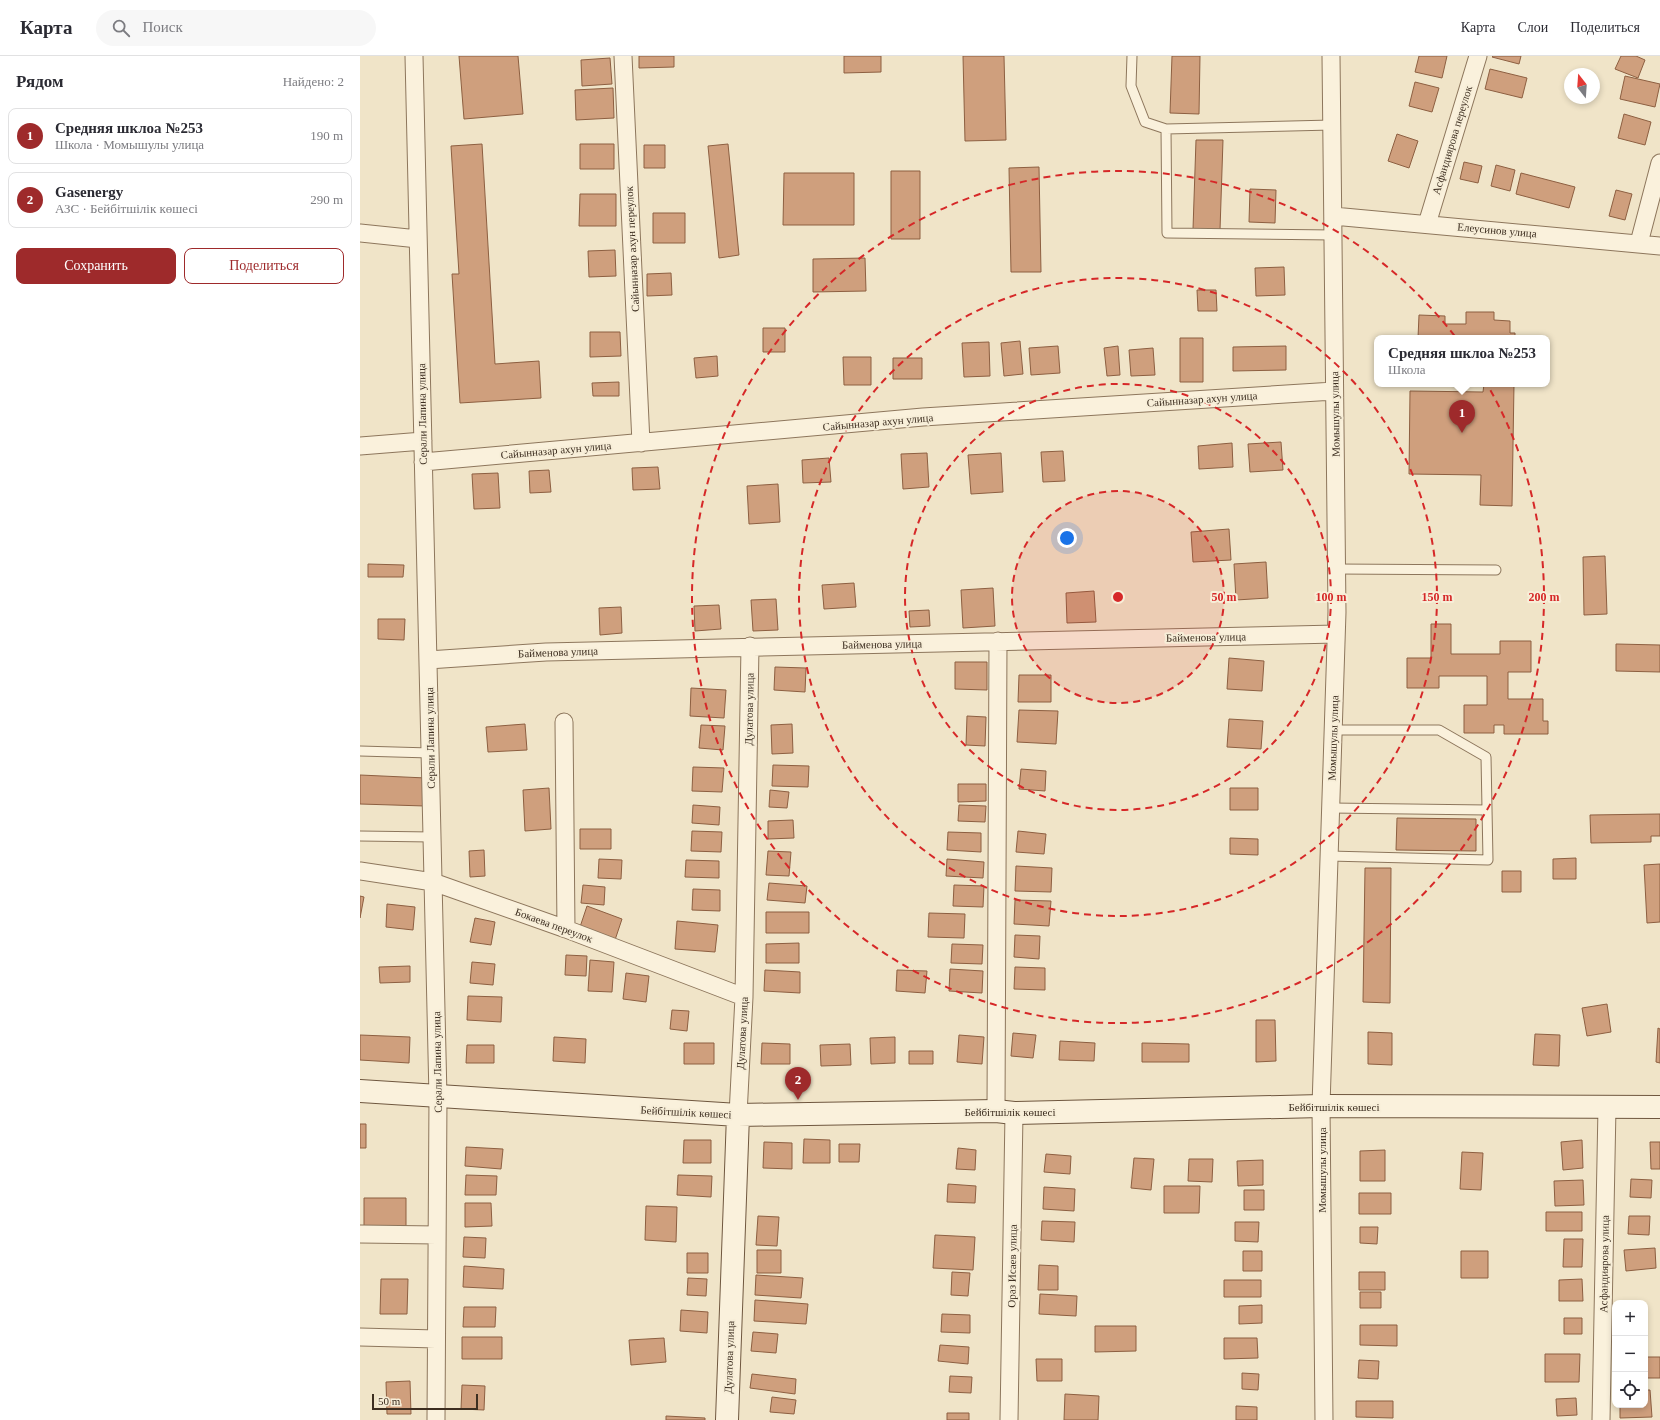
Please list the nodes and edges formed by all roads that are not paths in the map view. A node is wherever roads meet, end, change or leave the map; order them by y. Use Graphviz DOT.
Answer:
graph roads {
  1 [pos="414,56"];
  2 [pos="623,56"];
  3 [pos="1132,56"];
  4 [pos="1331,56"];
  5 [pos="1478,56"];
  6 [pos="1332,125"];
  7 [pos="1166,129"];
  8 [pos="1660,163"];
  9 [pos="1333,216"];
  10 [pos="1427,224"];
  11 [pos="360,233"];
  12 [pos="1333,235"];
  13 [pos="418,239"];
  14 [pos="1639,243"];
  15 [pos="1660,246"];
  16 [pos="1334,391"];
  17 [pos="423,441"];
  18 [pos="641,443"];
  19 [pos="360,446"];
  20 [pos="423,462"];
  21 [pos="1336,569"];
  22 [pos="1496,570"];
  23 [pos="1336,634"];
  24 [pos="998,641"];
  25 [pos="750,646"];
  26 [pos="428,660"];
  27 [pos="564,722"];
  28 [pos="1333,730"];
  29 [pos="360,751"];
  30 [pos="430,753"];
  31 [pos="1331,808"];
  32 [pos="1487,810"];
  33 [pos="360,836"];
  34 [pos="432,836"];
  35 [pos="1329,856"];
  36 [pos="360,871"];
  37 [pos="433,882"];
  38 [pos="566,929"];
  39 [pos="744,997"];
  40 [pos="360,1091"];
  41 [pos="438,1097"];
  42 [pos="1321,1106"];
  43 [pos="1606,1107"];
  44 [pos="1660,1107"];
  45 [pos="1005,1112"];
  46 [pos="738,1115"];
  47 [pos="360,1234"];
  48 [pos="437,1235"];
  49 [pos="360,1337"];
  50 [pos="436,1339"];
  51 [pos="436,1420"];
  52 [pos="727,1420"];
  53 [pos="1010,1420"];
  54 [pos="1324,1420"];
  55 [pos="1601,1420"];
  1 -- 13 [label="street, Серали Лапина улица"];
  2 -- 18 [label="street, Сайынназар ахун переулок"];
  3 -- 7 [label="lane"];
  4 -- 6 [label="street, Момышулы улица"];
  5 -- 10 [label="street, Асфандиярова переулок"];
  6 -- 7 [label="lane"];
  6 -- 9 [label="street, Момышулы улица"];
  7 -- 12 [label="lane"];
  8 -- 14 [label="street"];
  9 -- 10 [label="street, Елеусинов улица"];
  9 -- 12 [label="street, Момышулы улица"];
  10 -- 14 [label="street, Елеусинов улица"];
  11 -- 13 [label="street"];
  12 -- 16 [label="street, Момышулы улица"];
  13 -- 17 [label="street, Серали Лапина улица"];
  14 -- 15 [label="street, Елеусинов улица"];
  16 -- 18 [label="street, Сайынназар ахун улица"];
  16 -- 21 [label="street, Момышулы улица"];
  17 -- 19 [label="street"];
  17 -- 20 [label="street, Серали Лапина улица"];
  18 -- 20 [label="street, Сайынназар ахун улица"];
  20 -- 26 [label="street, Серали Лапина улица"];
  21 -- 22 [label="lane"];
  21 -- 23 [label="street, Момышулы улица"];
  23 -- 24 [label="street, Байменова улица"];
  23 -- 28 [label="street, Момышулы улица"];
  24 -- 25 [label="street, Байменова улица"];
  24 -- 45 [label="street, Ораз Исаев улица"];
  25 -- 26 [label="street, Байменова улица"];
  25 -- 39 [label="street, Дулатова улица"];
  26 -- 30 [label="street, Серали Лапина улица"];
  27 -- 38 [label="street"];
  28 -- 31 [label="street, Момышулы улица"];
  28 -- 32 [label="lane"];
  29 -- 30 [label="lane"];
  30 -- 34 [label="street, Серали Лапина улица"];
  31 -- 32 [label="lane"];
  31 -- 35 [label="street, Момышулы улица"];
  32 -- 35 [label="lane"];
  33 -- 34 [label="lane"];
  34 -- 37 [label="street, Серали Лапина улица"];
  35 -- 42 [label="street, Момышулы улица"];
  36 -- 37 [label="street, Бокаева переулок"];
  37 -- 38 [label="street, Бокаева переулок"];
  37 -- 41 [label="street, Серали Лапина улица"];
  38 -- 39 [label="street, Бокаева переулок"];
  39 -- 46 [label="street, Дулатова улица"];
  40 -- 41 [label="street, Бейбітшілік көшесі"];
  41 -- 46 [label="street, Бейбітшілік көшесі"];
  41 -- 48 [label="street, Серали Лапина улица"];
  42 -- 43 [label="street, Бейбітшілік көшесі"];
  42 -- 45 [label="street, Бейбітшілік көшесі"];
  42 -- 54 [label="street, Момышулы улица"];
  43 -- 44 [label="street, Бейбітшілік көшесі"];
  43 -- 55 [label="street, Асфандиярова улица"];
  45 -- 46 [label="street, Бейбітшілік көшесі"];
  45 -- 53 [label="street, Ораз Исаев улица"];
  46 -- 52 [label="street, Дулатова улица"];
  47 -- 48 [label="street"];
  48 -- 50 [label="street, Серали Лапина улица"];
  49 -- 50 [label="street"];
  50 -- 51 [label="street, Серали Лапина улица"];
}
